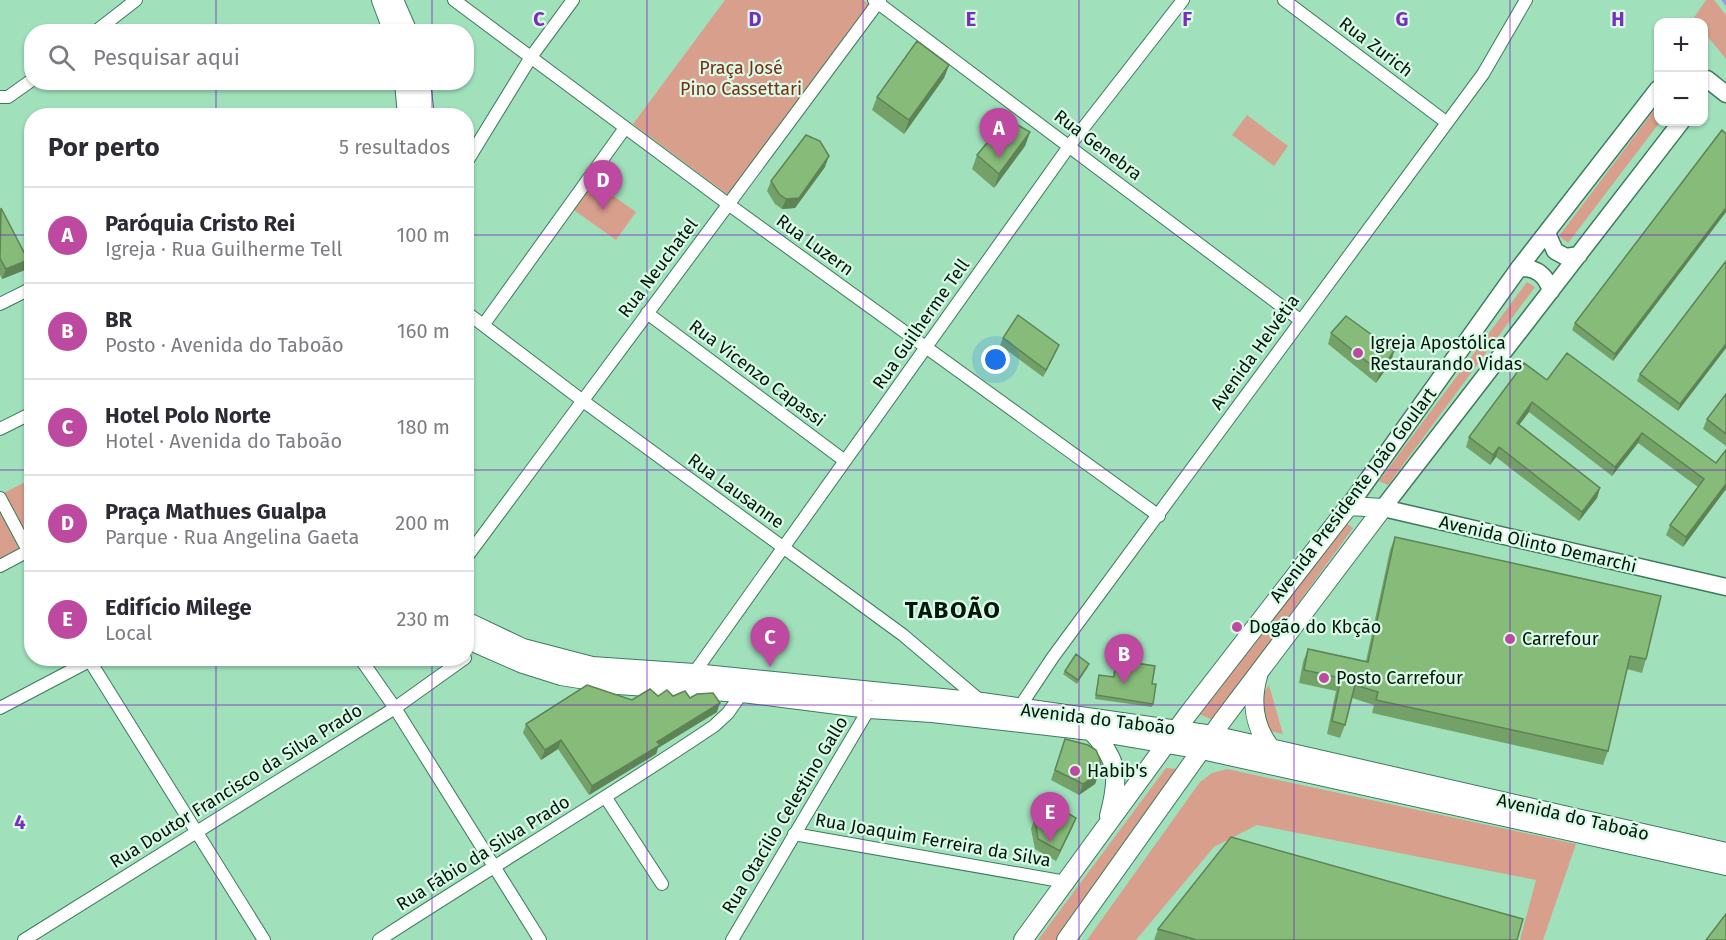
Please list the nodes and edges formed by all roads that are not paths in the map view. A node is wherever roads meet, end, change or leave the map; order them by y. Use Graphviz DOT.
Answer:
graph roads {
  1 [pos="136,0"];
  2 [pos="381,0"];
  3 [pos="394,0"];
  4 [pos="454,0"];
  5 [pos="573,0"];
  6 [pos="1183,0"];
  7 [pos="1284,0"];
  8 [pos="1526,0"];
  9 [pos="877,1"];
  10 [pos="105,24"];
  11 [pos="390,24"];
  12 [pos="404,24"];
  13 [pos="531,57"];
  14 [pos="1708,82"];
  15 [pos="24,86"];
  16 [pos="405,90"];
  17 [pos="422,90"];
  18 [pos="1726,94"];
  19 [pos="1654,95"];
  20 [pos="0,97"];
  21 [pos="406,108"];
  22 [pos="424,108"];
  23 [pos="1446,122"];
  24 [pos="1678,126"];
  25 [pos="625,128"];
  26 [pos="478,143"];
  27 [pos="474,145"];
  28 [pos="1070,145"];
  29 [pos="474,150"];
  30 [pos="728,204"];
  31 [pos="1547,233"];
  32 [pos="1579,255"];
  33 [pos="1519,268"];
  34 [pos="1551,291"];
  35 [pos="24,292"];
  36 [pos="0,304"];
  37 [pos="647,313"];
  38 [pos="474,317"];
  39 [pos="1300,320"];
  40 [pos="484,324"];
  41 [pos="927,347"];
  42 [pos="583,401"];
  43 [pos="24,417"];
  44 [pos="0,429"];
  45 [pos="845,461"];
  46 [pos="0,498"];
  47 [pos="1349,506"];
  48 [pos="1383,508"];
  49 [pos="1159,516"];
  50 [pos="24,542"];
  51 [pos="474,547"];
  52 [pos="783,548"];
  53 [pos="24,556"];
  54 [pos="0,566"];
  55 [pos="1726,587"];
  56 [pos="481,640"];
  57 [pos="78,666"];
  58 [pos="95,666"];
  59 [pos="366,666"];
  60 [pos="455,666"];
  61 [pos="1260,670"];
  62 [pos="694,673"];
  63 [pos="742,693"];
  64 [pos="982,702"];
  65 [pos="0,708"];
  66 [pos="395,708"];
  67 [pos="869,709"];
  68 [pos="1016,716"];
  69 [pos="1177,729"];
  70 [pos="1091,731"];
  71 [pos="1213,735"];
  72 [pos="1167,745"];
  73 [pos="1270,747"];
  74 [pos="1202,750"];
  75 [pos="606,798"];
  76 [pos="1105,828"];
  77 [pos="197,831"];
  78 [pos="794,834"];
  79 [pos="1726,852"];
  80 [pos="492,866"];
  81 [pos="1726,866"];
  82 [pos="1066,882"];
  83 [pos="662,884"];
  84 [pos="24,940"];
  85 [pos="264,940"];
  86 [pos="379,940"];
  87 [pos="540,940"];
  88 [pos="732,940"];
  89 [pos="1023,940"];
  90 [pos="1066,940"];
  1 -- 10 [label="street"];
  2 -- 11 [label="main road"];
  3 -- 12 [label="main road"];
  4 -- 13 [label="street, Rua Luzern"];
  5 -- 13 [label="street"];
  6 -- 28 [label="street, Rua Guilherme Tell"];
  7 -- 23 [label="street, Rua Zurich"];
  8 -- 23 [label="street, Avenida Helvétia"];
  9 -- 28 [label="street, Rua Genebra"];
  9 -- 30 [label="street, Rua Neuchatel"];
  13 -- 25 [label="street, Rua Luzern"];
  13 -- 26 [label="street"];
  14 -- 18 [label="street"];
  15 -- 20 [label="street"];
  16 -- 21 [label="main road"];
  17 -- 22 [label="main road"];
  19 -- 31 [label="street, Avenida Presidente João Goulart"];
  23 -- 39 [label="street, Avenida Helvétia"];
  24 -- 32 [label="street, Avenida Presidente João Goulart"];
  25 -- 30 [label="street, Rua Luzern"];
  25 -- 40 [label="street"];
  26 -- 27 [label="street"];
  26 -- 29 [label="street"];
  28 -- 39 [label="street, Rua Genebra"];
  28 -- 41 [label="street, Rua Guilherme Tell"];
  30 -- 37 [label="street, Rua Neuchatel"];
  30 -- 41 [label="street, Rua Luzern"];
  31 -- 32 [label="street"];
  31 -- 33 [label="street, Avenida Presidente João Goulart"];
  32 -- 34 [label="street, Avenida Presidente João Goulart"];
  33 -- 34 [label="street"];
  33 -- 47 [label="street, Avenida Presidente João Goulart"];
  34 -- 48 [label="street, Avenida Presidente João Goulart"];
  35 -- 36 [label="street"];
  37 -- 42 [label="street, Rua Neuchatel"];
  37 -- 45 [label="street, Rua Vicenzo Capassi"];
  38 -- 40 [label="street, Rua Lausanne"];
  39 -- 49 [label="street, Avenida Helvétia"];
  40 -- 42 [label="street, Rua Lausanne"];
  41 -- 45 [label="street, Rua Guilherme Tell"];
  41 -- 49 [label="street, Rua Luzern"];
  42 -- 51 [label="street, Rua Neuchatel"];
  42 -- 52 [label="street, Rua Lausanne"];
  43 -- 44 [label="street"];
  45 -- 52 [label="street, Rua Guilherme Tell"];
  46 -- 50 [label="street"];
  47 -- 48 [label="main road, Avenida Olinto Demarchi"];
  47 -- 69 [label="main road, Avenida Presidente João Goulart"];
  48 -- 55 [label="street, Avenida Olinto Demarchi"];
  48 -- 61 [label="main road, Avenida Presidente João Goulart"];
  49 -- 68 [label="street, Avenida Helvétia"];
  52 -- 62 [label="street, Rua Guilherme Tell"];
  52 -- 64 [label="street, Rua Lausanne"];
  53 -- 54 [label="street"];
  56 -- 62 [label="main road, Avenida do Taboão"];
  56 -- 63 [label="main road, Avenida do Taboão"];
  57 -- 65 [label="street"];
  58 -- 77 [label="street"];
  59 -- 66 [label="street"];
  60 -- 66 [label="street, Rua Doutor Francisco da Silva Prado"];
  61 -- 71 [label="main road, Avenida Presidente João Goulart"];
  61 -- 73 [label="main road"];
  62 -- 64 [label="main road, Avenida do Taboão"];
  63 -- 67 [label="main road, Avenida do Taboão"];
  63 -- 75 [label="street, Rua Fábio da Silva Prado"];
  64 -- 68 [label="main road, Avenida do Taboão"];
  66 -- 77 [label="street, Rua Doutor Francisco da Silva Prado"];
  66 -- 80 [label="street"];
  67 -- 68 [label="main road, Avenida do Taboão"];
  67 -- 78 [label="street, Rua Otacílio Celestino Gallo"];
  68 -- 69 [label="main road, Avenida do Taboão"];
  68 -- 70 [label="main road, Avenida do Taboão"];
  69 -- 71 [label="main road, Avenida do Taboão"];
  69 -- 72 [label="main road, Avenida Presidente João Goulart"];
  70 -- 72 [label="main road, Avenida do Taboão"];
  70 -- 76 [label="main road"];
  71 -- 73 [label="main road, Avenida do Taboão"];
  71 -- 74 [label="main road, Avenida Presidente João Goulart"];
  72 -- 74 [label="main road, Avenida do Taboão"];
  72 -- 76 [label="main road, Avenida Presidente João Goulart"];
  73 -- 79 [label="main road, Avenida do Taboão"];
  74 -- 81 [label="main road, Avenida do Taboão"];
  74 -- 90 [label="main road, Avenida Presidente João Goulart"];
  75 -- 80 [label="street, Rua Fábio da Silva Prado"];
  75 -- 83 [label="street"];
  76 -- 82 [label="main road, Avenida Presidente João Goulart"];
  77 -- 84 [label="street, Rua Doutor Francisco da Silva Prado"];
  77 -- 85 [label="street"];
  78 -- 82 [label="street, Rua Joaquim Ferreira da Silva"];
  78 -- 88 [label="street, Rua Otacílio Celestino Gallo"];
  80 -- 86 [label="street, Rua Fábio da Silva Prado"];
  80 -- 87 [label="street"];
  82 -- 89 [label="main road, Avenida Presidente João Goulart"];
}
